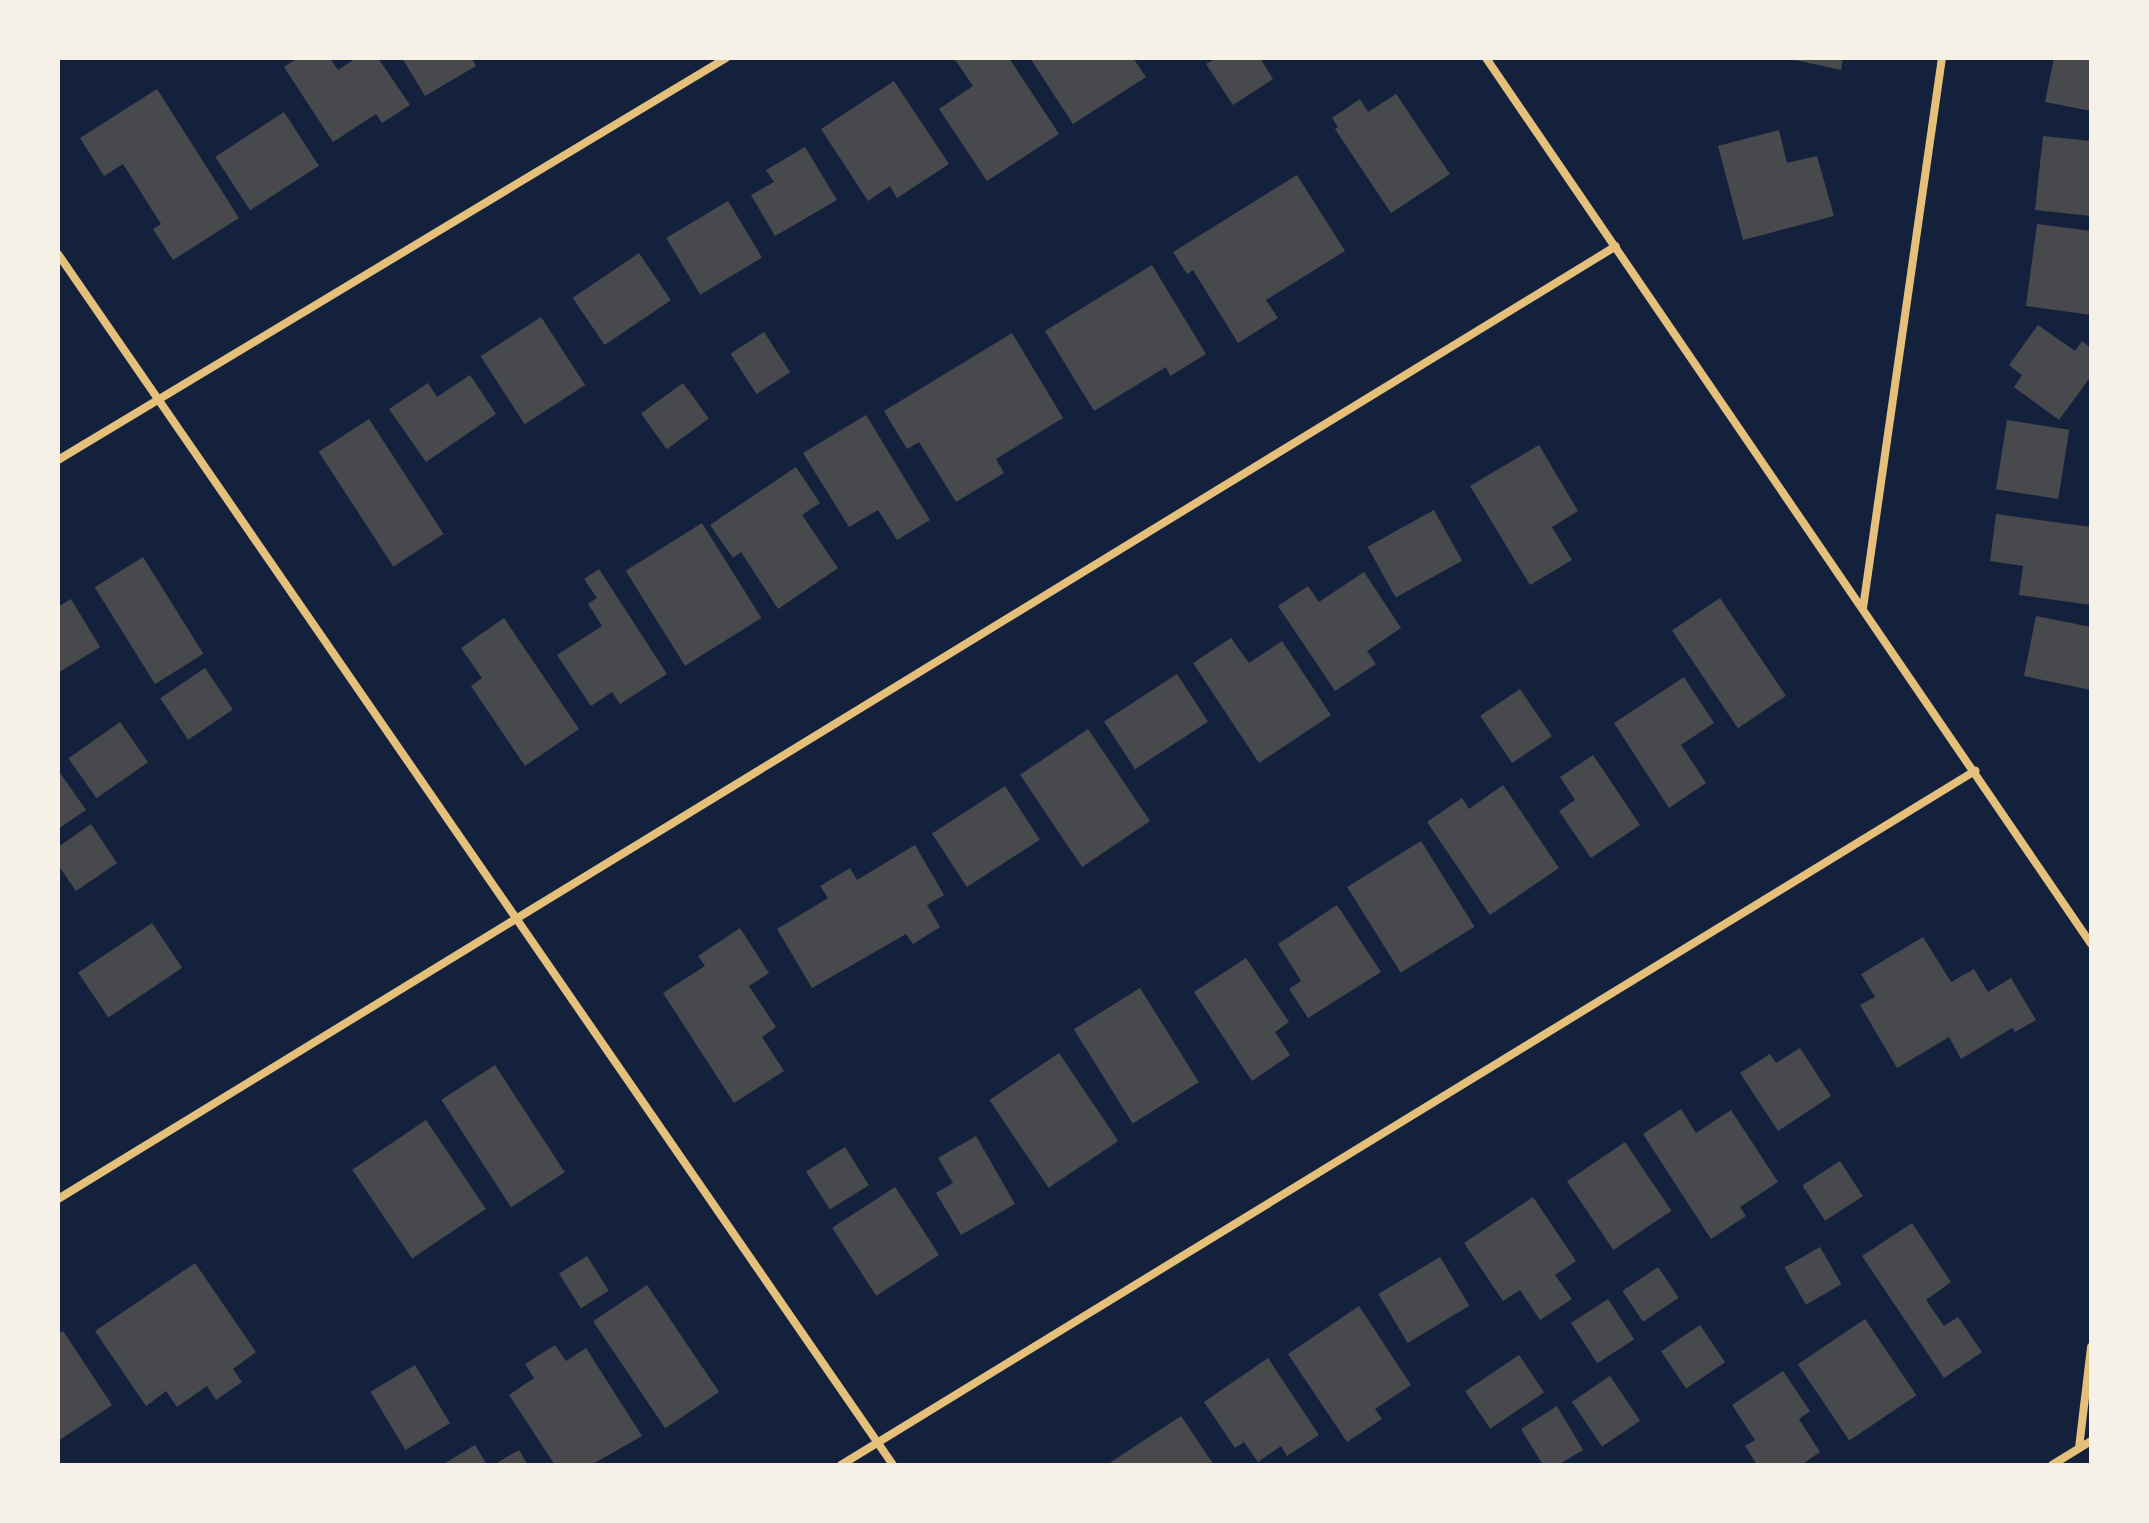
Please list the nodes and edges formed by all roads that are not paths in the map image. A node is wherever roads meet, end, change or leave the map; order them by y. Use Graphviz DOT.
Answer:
graph roads {
  1 [pos="726,58"];
  2 [pos="1486,58"];
  3 [pos="1942,58"];
  4 [pos="1616,246"];
  5 [pos="58,254"];
  6 [pos="158,399"];
  7 [pos="58,460"];
  8 [pos="1863,608"];
  9 [pos="1975,771"];
  10 [pos="517,920"];
  11 [pos="2091,944"];
  12 [pos="58,1199"];
  13 [pos="2091,1347"];
  14 [pos="2091,1441"];
  15 [pos="878,1443"];
  16 [pos="2079,1448"];
  17 [pos="841,1465"];
  18 [pos="893,1465"];
  19 [pos="2052,1465"];
  1 -- 6 [label="street"];
  2 -- 4 [label="street"];
  3 -- 8 [label="street"];
  4 -- 8 [label="street"];
  4 -- 10 [label="street"];
  5 -- 6 [label="street"];
  6 -- 7 [label="street"];
  6 -- 10 [label="street"];
  8 -- 9 [label="street"];
  9 -- 11 [label="street"];
  9 -- 15 [label="street"];
  10 -- 12 [label="street"];
  10 -- 15 [label="street"];
  13 -- 16 [label="street"];
  14 -- 16 [label="street"];
  15 -- 17 [label="street"];
  15 -- 18 [label="street"];
  16 -- 19 [label="street"];
}
